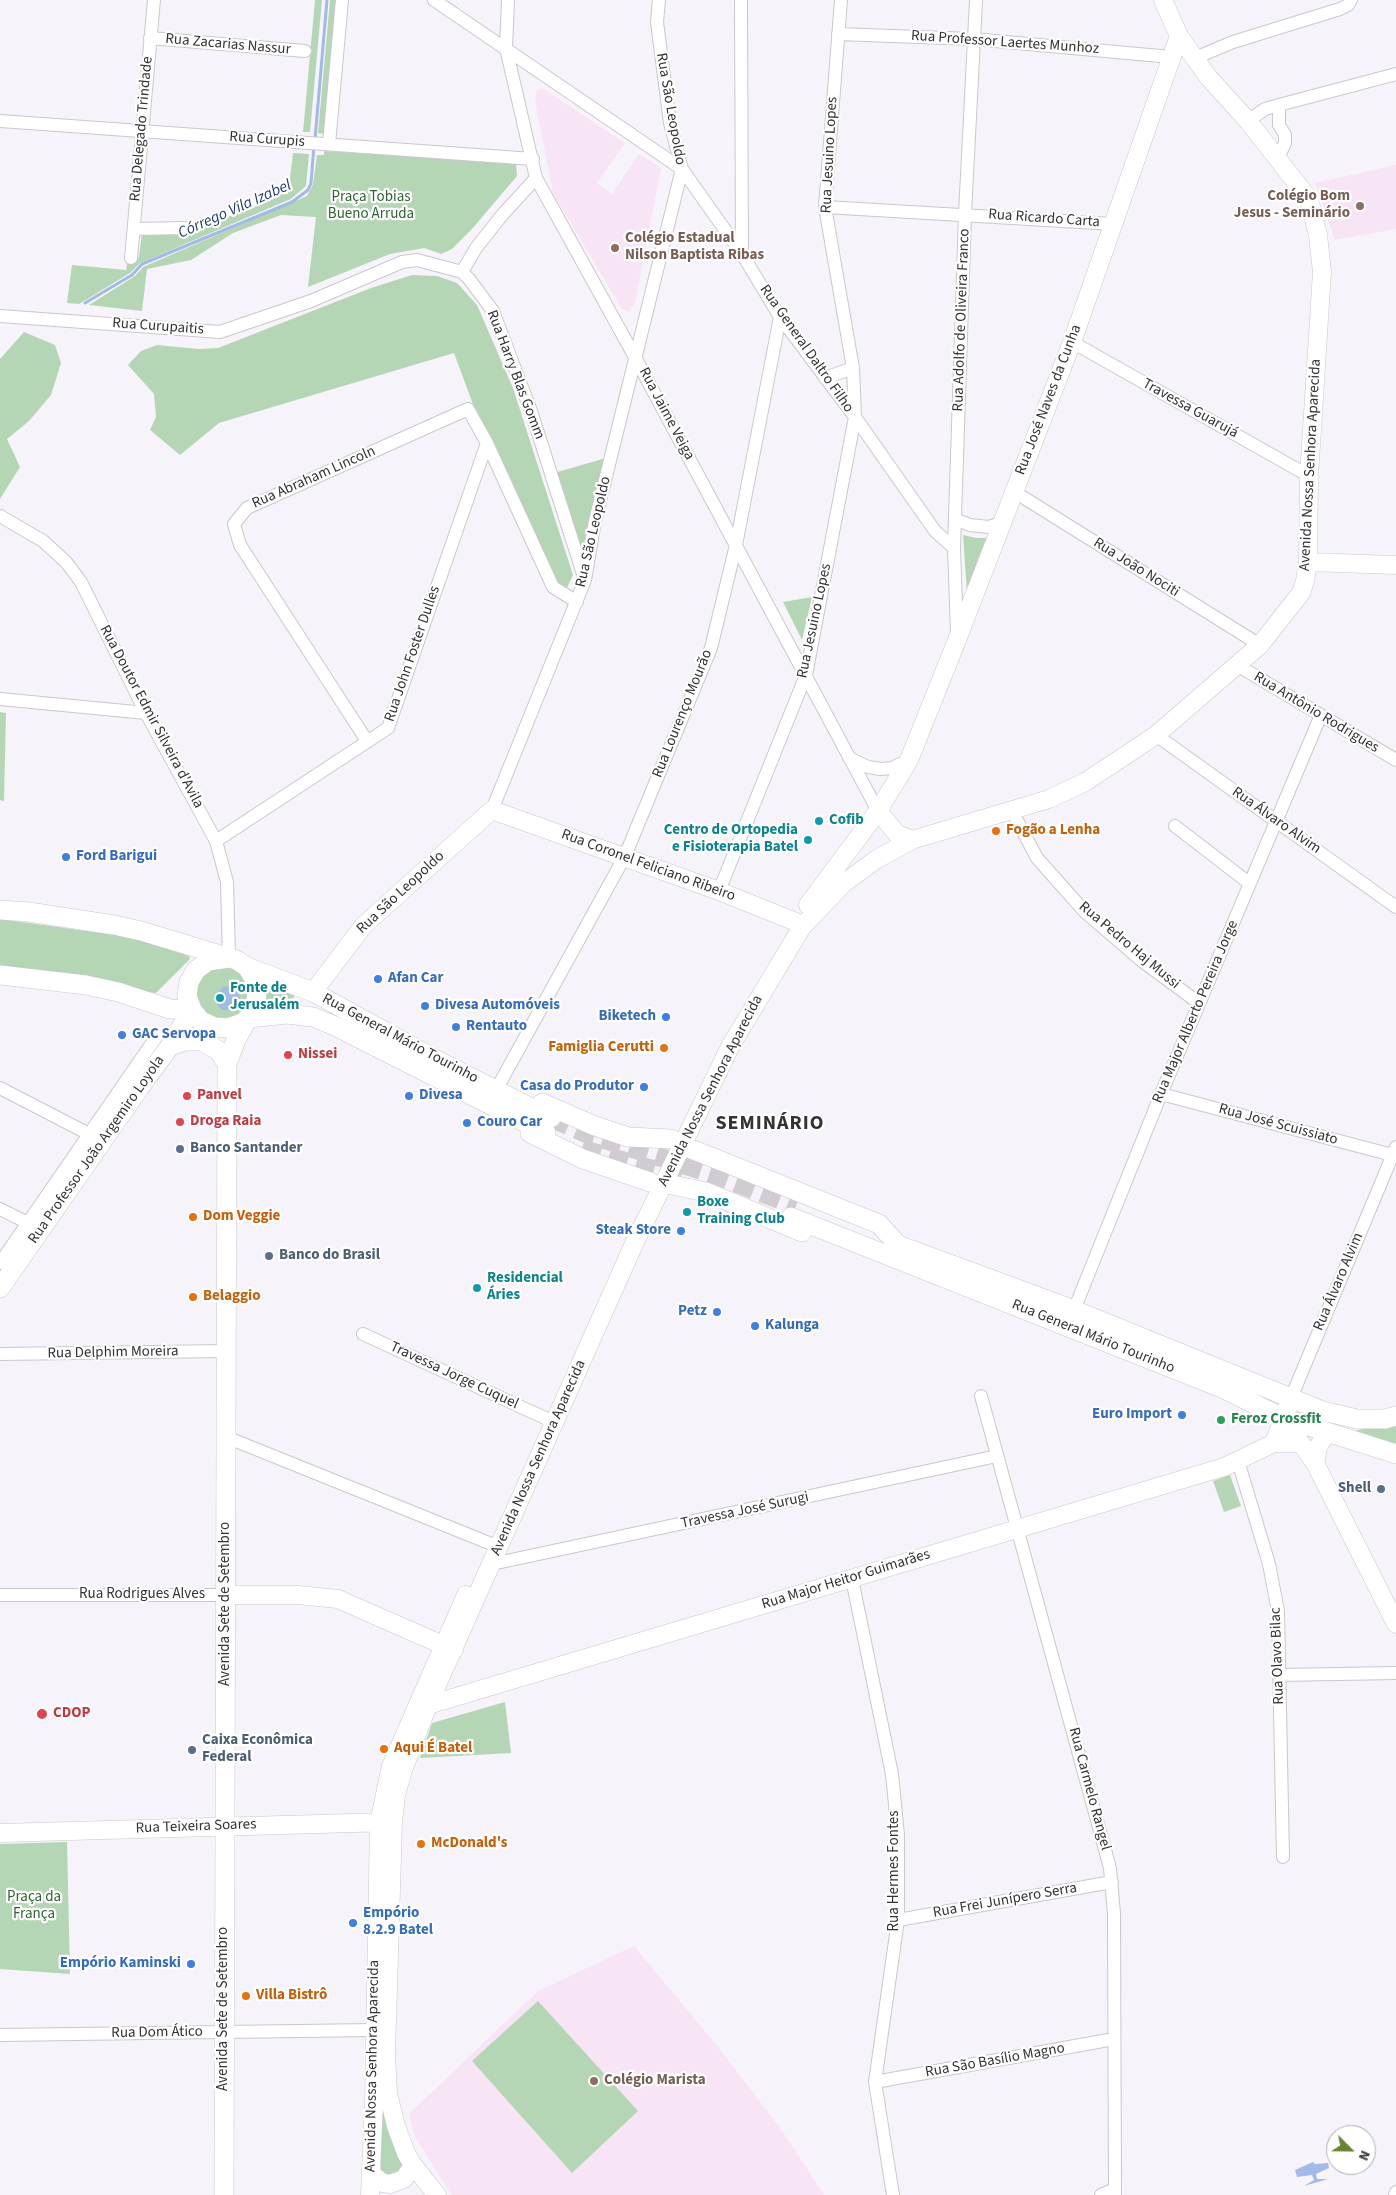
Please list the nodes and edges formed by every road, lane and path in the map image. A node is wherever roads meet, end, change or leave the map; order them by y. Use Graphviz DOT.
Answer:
graph roads {
  1 [pos="154,0"];
  2 [pos="342,0"];
  3 [pos="434,0"];
  4 [pos="508,0"];
  5 [pos="659,0"];
  6 [pos="741,0"];
  7 [pos="841,0"];
  8 [pos="976,0"];
  9 [pos="1163,0"];
  10 [pos="1351,0"];
  11 [pos="838,34"];
  12 [pos="1179,36"];
  13 [pos="150,38"];
  14 [pos="973,39"];
  15 [pos="506,48"];
  16 [pos="305,51"];
  17 [pos="1171,56"];
  18 [pos="1195,58"];
  19 [pos="1396,74"];
  20 [pos="1279,105"];
  21 [pos="0,121"];
  22 [pos="1248,121"];
  23 [pos="142,131"];
  24 [pos="326,144"];
  25 [pos="1278,158"];
  26 [pos="533,159"];
  27 [pos="682,169"];
  28 [pos="536,178"];
  29 [pos="825,206"];
  30 [pos="965,214"];
  31 [pos="1114,224"];
  32 [pos="187,228"];
  33 [pos="134,229"];
  34 [pos="742,254"];
  35 [pos="132,258"];
  36 [pos="462,272"];
  37 [pos="0,316"];
  38 [pos="780,317"];
  39 [pos="1072,342"];
  40 [pos="636,359"];
  41 [pos="853,368"];
  42 [pos="825,378"];
  43 [pos="855,417"];
  44 [pos="487,443"];
  45 [pos="1309,476"];
  46 [pos="1013,491"];
  47 [pos="0,516"];
  48 [pos="957,520"];
  49 [pos="1001,523"];
  50 [pos="736,545"];
  51 [pos="954,548"];
  52 [pos="1308,562"];
  53 [pos="1396,565"];
  54 [pos="585,580"];
  55 [pos="577,602"];
  56 [pos="957,640"];
  57 [pos="1260,645"];
  58 [pos="1237,665"];
  59 [pos="806,675"];
  60 [pos="1,699"];
  61 [pos="146,713"];
  62 [pos="1321,715"];
  63 [pos="1156,735"];
  64 [pos="367,742"];
  65 [pos="849,758"];
  66 [pos="909,760"];
  67 [pos="1396,760"];
  68 [pos="492,810"];
  69 [pos="878,811"];
  70 [pos="1012,811"];
  71 [pos="1276,821"];
  72 [pos="1175,826"];
  73 [pos="912,840"];
  74 [pos="216,841"];
  75 [pos="625,856"];
  76 [pos="1249,883"];
  77 [pos="719,891"];
  78 [pos="1396,906"];
  79 [pos="0,910"];
  80 [pos="799,925"];
  81 [pos="229,958"];
  82 [pos="246,967"];
  83 [pos="0,975"];
  84 [pos="313,992"];
  85 [pos="1199,1003"];
  86 [pos="278,1016"];
  87 [pos="187,1018"];
  88 [pos="248,1018"];
  89 [pos="164,1041"];
  90 [pos="227,1064"];
  91 [pos="443,1071"];
  92 [pos="501,1081"];
  93 [pos="140,1087"];
  94 [pos="0,1088"];
  95 [pos="117,1094"];
  96 [pos="1161,1094"];
  97 [pos="549,1126"];
  98 [pos="89,1134"];
  99 [pos="676,1142"];
  100 [pos="1395,1153"];
  101 [pos="656,1183"];
  102 [pos="0,1209"];
  103 [pos="793,1211"];
  104 [pos="28,1223"];
  105 [pos="15,1242"];
  106 [pos="896,1251"];
  107 [pos="2,1277"];
  108 [pos="1074,1310"];
  109 [pos="363,1334"];
  110 [pos="226,1351"];
  111 [pos="0,1354"];
  112 [pos="981,1396"];
  113 [pos="1292,1398"];
  114 [pos="1396,1416"];
  115 [pos="545,1418"];
  116 [pos="1283,1418"];
  117 [pos="1327,1432"];
  118 [pos="226,1437"];
  119 [pos="1274,1443"];
  120 [pos="1301,1443"];
  121 [pos="1396,1454"];
  122 [pos="997,1456"];
  123 [pos="1238,1461"];
  124 [pos="1315,1463"];
  125 [pos="1017,1529"];
  126 [pos="489,1543"];
  127 [pos="492,1564"];
  128 [pos="852,1579"];
  129 [pos="0,1595"];
  130 [pos="226,1595"];
  131 [pos="1396,1624"];
  132 [pos="449,1647"];
  133 [pos="1396,1673"];
  134 [pos="1279,1674"];
  135 [pos="421,1707"];
  136 [pos="386,1823"];
  137 [pos="225,1826"];
  138 [pos="0,1833"];
  139 [pos="1282,1856"];
  140 [pos="1112,1882"];
  141 [pos="898,1920"];
  142 [pos="374,2030"];
  143 [pos="223,2032"];
  144 [pos="0,2035"];
  145 [pos="1114,2039"];
  146 [pos="876,2082"];
  147 [pos="413,2165"];
  148 [pos="371,2174"];
  149 [pos="1114,2192"];
  150 [pos="436,2194"];
  151 [pos="224,2195"];
  152 [pos="370,2195"];
  153 [pos="394,2195"];
  154 [pos="893,2195"];
  155 [pos="1101,2195"];
  1 -- 13 [label="street, Rua Delegado Trindade"];
  2 -- 24 [label="street"];
  3 -- 15 [label="street, Rua General Daltro Filho"];
  4 -- 15 [label="street, Rua Jaime Veiga"];
  5 -- 27 [label="street, Rua São Leopoldo"];
  6 -- 34 [label="street"];
  7 -- 11 [label="street, Rua Jesuino Lopes"];
  8 -- 14 [label="street, Rua Adolfo de Oliveira Franco"];
  9 -- 12 [label="main road, Avenida Nossa Senhora Aparecida"];
  10 -- 18 [label="street"];
  11 -- 14 [label="street, Rua Professor Laertes Munhoz"];
  11 -- 29 [label="street, Rua Jesuino Lopes"];
  12 -- 17 [label="main road, Rua José Naves da Cunha"];
  12 -- 18 [label="main road, Avenida Nossa Senhora Aparecida"];
  13 -- 16 [label="street, Rua Zacarias Nassur"];
  13 -- 23 [label="street, Rua Delegado Trindade"];
  14 -- 17 [label="street, Rua Professor Laertes Munhoz"];
  14 -- 30 [label="street, Rua Adolfo de Oliveira Franco"];
  15 -- 26 [label="street, Rua Jaime Veiga"];
  15 -- 27 [label="street, Rua General Daltro Filho"];
  17 -- 31 [label="main road, Rua José Naves da Cunha"];
  18 -- 22 [label="main road, Avenida Nossa Senhora Aparecida"];
  19 -- 20 [label="street"];
  20 -- 22 [label="street"];
  20 -- 25 [label="street"];
  21 -- 23 [label="street, Rua Curupis"];
  22 -- 25 [label="main road, Avenida Nossa Senhora Aparecida"];
  23 -- 24 [label="street, Rua Curupis"];
  23 -- 33 [label="street, Rua Delegado Trindade"];
  24 -- 26 [label="street, Rua Curupis"];
  25 -- 45 [label="main road, Avenida Nossa Senhora Aparecida"];
  26 -- 28 [label="street, Rua Jaime Veiga"];
  27 -- 34 [label="street, Rua General Daltro Filho"];
  27 -- 40 [label="street, Rua São Leopoldo"];
  28 -- 36 [label="street"];
  28 -- 40 [label="street, Rua Jaime Veiga"];
  29 -- 30 [label="street, Rua Ricardo Carta"];
  29 -- 41 [label="street, Rua Jesuino Lopes"];
  30 -- 31 [label="street, Rua Ricardo Carta"];
  30 -- 48 [label="street, Rua Adolfo de Oliveira Franco"];
  31 -- 39 [label="main road, Rua José Naves da Cunha"];
  32 -- 33 [label="street"];
  33 -- 35 [label="street, Rua Delegado Trindade"];
  34 -- 38 [label="street, Rua General Daltro Filho"];
  36 -- 37 [label="street, Rua Curupaitis"];
  36 -- 54 [label="street, Rua Harry Blas Gomm"];
  38 -- 42 [label="street, Rua General Daltro Filho"];
  38 -- 50 [label="street, Rua Lourenço Mourão"];
  39 -- 45 [label="street, Travessa Guarujá"];
  39 -- 46 [label="main road, Rua José Naves da Cunha"];
  40 -- 50 [label="street, Rua Jaime Veiga"];
  40 -- 54 [label="street, Rua São Leopoldo"];
  41 -- 42 [label="street"];
  41 -- 43 [label="street, Rua Jesuino Lopes"];
  42 -- 43 [label="street, Rua General Daltro Filho"];
  43 -- 51 [label="street, Rua General Daltro Filho"];
  43 -- 59 [label="street, Rua Jesuino Lopes"];
  44 -- 55 [label="street"];
  44 -- 64 [label="street, Rua John Foster Dulles"];
  44 -- 64 [label="street, Rua Abraham Lincoln"];
  45 -- 52 [label="main road, Avenida Nossa Senhora Aparecida"];
  46 -- 49 [label="main road, Rua José Naves da Cunha"];
  46 -- 57 [label="street, Rua João Nociti"];
  47 -- 61 [label="street, Rua Doutor Edmir Silveira d'Avila"];
  48 -- 49 [label="street"];
  48 -- 51 [label="street, Rua Adolfo de Oliveira Franco"];
  49 -- 56 [label="main road, Rua José Naves da Cunha"];
  50 -- 59 [label="street, Rua Jaime Veiga"];
  50 -- 75 [label="street, Rua Lourenço Mourão"];
  51 -- 56 [label="street, Rua Adolfo de Oliveira Franco"];
  52 -- 53 [label="main road"];
  52 -- 57 [label="main road, Avenida Nossa Senhora Aparecida"];
  54 -- 55 [label="street, Rua São Leopoldo"];
  55 -- 68 [label="street, Rua São Leopoldo"];
  56 -- 66 [label="main road, Rua José Naves da Cunha"];
  57 -- 58 [label="main road, Avenida Nossa Senhora Aparecida"];
  58 -- 62 [label="street, Rua Antônio Rodrigues"];
  58 -- 63 [label="main road, Avenida Nossa Senhora Aparecida"];
  59 -- 65 [label="street, Rua Jaime Veiga"];
  59 -- 77 [label="street, Rua Jesuino Lopes"];
  60 -- 61 [label="street"];
  61 -- 74 [label="street, Rua Doutor Edmir Silveira d'Avila"];
  62 -- 67 [label="street, Rua Antônio Rodrigues"];
  62 -- 71 [label="street, Rua Major Alberto Pereira Jorge"];
  63 -- 70 [label="main road, Avenida Nossa Senhora Aparecida"];
  63 -- 71 [label="street, Rua Álvaro Alvim"];
  64 -- 74 [label="street, Rua John Foster Dulles"];
  65 -- 66 [label="street"];
  65 -- 69 [label="street, Rua Jaime Veiga"];
  66 -- 69 [label="main road, Rua José Naves da Cunha"];
  68 -- 75 [label="main road, Rua Coronel Feliciano Ribeiro"];
  68 -- 84 [label="main road, Rua São Leopoldo"];
  69 -- 73 [label="main road"];
  69 -- 80 [label="main road, Rua José Naves da Cunha"];
  70 -- 73 [label="main road, Avenida Nossa Senhora Aparecida"];
  70 -- 85 [label="street, Rua Pedro Haj Mussi"];
  71 -- 76 [label="street, Rua Major Alberto Pereira Jorge"];
  71 -- 78 [label="street, Rua Álvaro Alvim"];
  72 -- 76 [label="street"];
  73 -- 80 [label="main road, Avenida Nossa Senhora Aparecida"];
  74 -- 81 [label="street, Rua Doutor Edmir Silveira d'Avila"];
  75 -- 77 [label="main road, Rua Coronel Feliciano Ribeiro"];
  75 -- 92 [label="street, Rua Lourenço Mourão"];
  76 -- 85 [label="street, Rua Major Alberto Pereira Jorge"];
  77 -- 80 [label="main road, Rua Coronel Feliciano Ribeiro"];
  79 -- 81 [label="main road"];
  80 -- 99 [label="main road, Avenida Nossa Senhora Aparecida"];
  81 -- 82 [label="main road"];
  81 -- 87 [label="main road"];
  82 -- 84 [label="main road, Rua General Mário Tourinho"];
  82 -- 88 [label="main road"];
  83 -- 87 [label="main road"];
  84 -- 86 [label="main road"];
  84 -- 91 [label="main road, Rua General Mário Tourinho"];
  85 -- 96 [label="street, Rua Major Alberto Pereira Jorge"];
  86 -- 88 [label="main road, Rua General Mário Tourinho"];
  86 -- 91 [label="main road, Rua General Mário Tourinho"];
  87 -- 88 [label="main road"];
  87 -- 89 [label="main road, Rua Professor João Argemiro Loyola"];
  88 -- 90 [label="main road, Avenida Sete de Setembro"];
  89 -- 90 [label="main road"];
  89 -- 93 [label="main road, Rua Professor João Argemiro Loyola"];
  89 -- 95 [label="street, Rua Professor João Argemiro Loyola"];
  90 -- 110 [label="main road, Avenida Sete de Setembro"];
  91 -- 92 [label="main road"];
  91 -- 97 [label="main road, Rua General Mário Tourinho"];
  91 -- 101 [label="main road"];
  92 -- 99 [label="main road"];
  93 -- 95 [label="main road"];
  93 -- 107 [label="main road, Rua Professor João Argemiro Loyola"];
  94 -- 98 [label="street"];
  95 -- 98 [label="street, Rua Professor João Argemiro Loyola"];
  96 -- 100 [label="street, Rua José Scuissiato"];
  96 -- 108 [label="street, Rua Major Alberto Pereira Jorge"];
  98 -- 104 [label="street, Rua Professor João Argemiro Loyola"];
  99 -- 101 [label="main road, Avenida Nossa Senhora Aparecida"];
  99 -- 106 [label="main road"];
  100 -- 113 [label="street, Rua Álvaro Alvim"];
  101 -- 106 [label="main road"];
  101 -- 115 [label="main road, Avenida Nossa Senhora Aparecida"];
  101 -- 127 [label="main road, Avenida Nossa Senhora Aparecida"];
  102 -- 104 [label="street"];
  103 -- 106 [label="main road, Rua General Mário Tourinho"];
  104 -- 105 [label="street, Rua Professor João Argemiro Loyola"];
  105 -- 107 [label="main road"];
  106 -- 108 [label="main road, Rua General Mário Tourinho"];
  106 -- 116 [label="main road, Rua General Mário Tourinho"];
  108 -- 113 [label="main road, Rua General Mário Tourinho"];
  109 -- 115 [label="street, Travessa Jorge Cuquel"];
  110 -- 111 [label="street, Rua Delphim Moreira"];
  110 -- 118 [label="main road, Avenida Sete de Setembro"];
  112 -- 122 [label="street, Rua Carmelo Rangel"];
  113 -- 114 [label="main road"];
  113 -- 116 [label="main road, Rua Álvaro Alvim"];
  115 -- 126 [label="main road, Avenida Nossa Senhora Aparecida"];
  116 -- 117 [label="main road, Rua General Mário Tourinho"];
  116 -- 119 [label="main road"];
  116 -- 120 [label="main road"];
  117 -- 121 [label="main road, Rua General Mário Tourinho"];
  117 -- 124 [label="main road"];
  118 -- 126 [label="street"];
  118 -- 130 [label="main road, Avenida Sete de Setembro"];
  119 -- 120 [label="main road, Rua Major Heitor Guimarães"];
  119 -- 123 [label="main road, Rua Major Heitor Guimarães"];
  120 -- 124 [label="main road"];
  122 -- 125 [label="street, Rua Carmelo Rangel"];
  122 -- 127 [label="street, Travessa José Surugi"];
  123 -- 125 [label="main road, Rua Major Heitor Guimarães"];
  123 -- 134 [label="street, Rua Olavo Bilac"];
  124 -- 131 [label="main road"];
  125 -- 128 [label="main road, Rua Major Heitor Guimarães"];
  125 -- 140 [label="street, Rua Carmelo Rangel"];
  126 -- 132 [label="main road, Avenida Nossa Senhora Aparecida"];
  127 -- 132 [label="main road, Avenida Nossa Senhora Aparecida"];
  128 -- 135 [label="main road, Rua Major Heitor Guimarães"];
  128 -- 141 [label="street, Rua Hermes Fontes"];
  129 -- 130 [label="street, Rua Rodrigues Alves"];
  130 -- 132 [label="main road, Rua Rodrigues Alves"];
  130 -- 137 [label="main road, Avenida Sete de Setembro"];
  132 -- 135 [label="main road, Avenida Nossa Senhora Aparecida"];
  133 -- 134 [label="street"];
  134 -- 139 [label="street, Rua Olavo Bilac"];
  135 -- 136 [label="main road, Avenida Nossa Senhora Aparecida"];
  136 -- 137 [label="main road, Rua Teixeira Soares"];
  136 -- 142 [label="main road, Avenida Nossa Senhora Aparecida"];
  136 -- 147 [label="main road, Avenida Nossa Senhora Aparecida"];
  137 -- 138 [label="main road, Rua Teixeira Soares"];
  137 -- 143 [label="main road, Avenida Sete de Setembro"];
  140 -- 141 [label="street, Rua Frei Junípero Serra"];
  140 -- 145 [label="street, Rua Carmelo Rangel"];
  141 -- 146 [label="street, Rua Hermes Fontes"];
  142 -- 143 [label="street, Rua Dom Ático"];
  142 -- 148 [label="main road, Avenida Nossa Senhora Aparecida"];
  143 -- 144 [label="street, Rua Dom Ático"];
  143 -- 151 [label="main road, Avenida Sete de Setembro"];
  145 -- 146 [label="street, Rua São Basílio Magno"];
  145 -- 149 [label="street, Rua Carmelo Rangel"];
  146 -- 154 [label="street, Rua Hermes Fontes"];
  147 -- 148 [label="main road"];
  147 -- 150 [label="main road, Avenida Nossa Senhora Aparecida"];
  148 -- 152 [label="main road, Avenida Nossa Senhora Aparecida"];
  149 -- 155 [label="street"];
  150 -- 153 [label="main road"];
}
